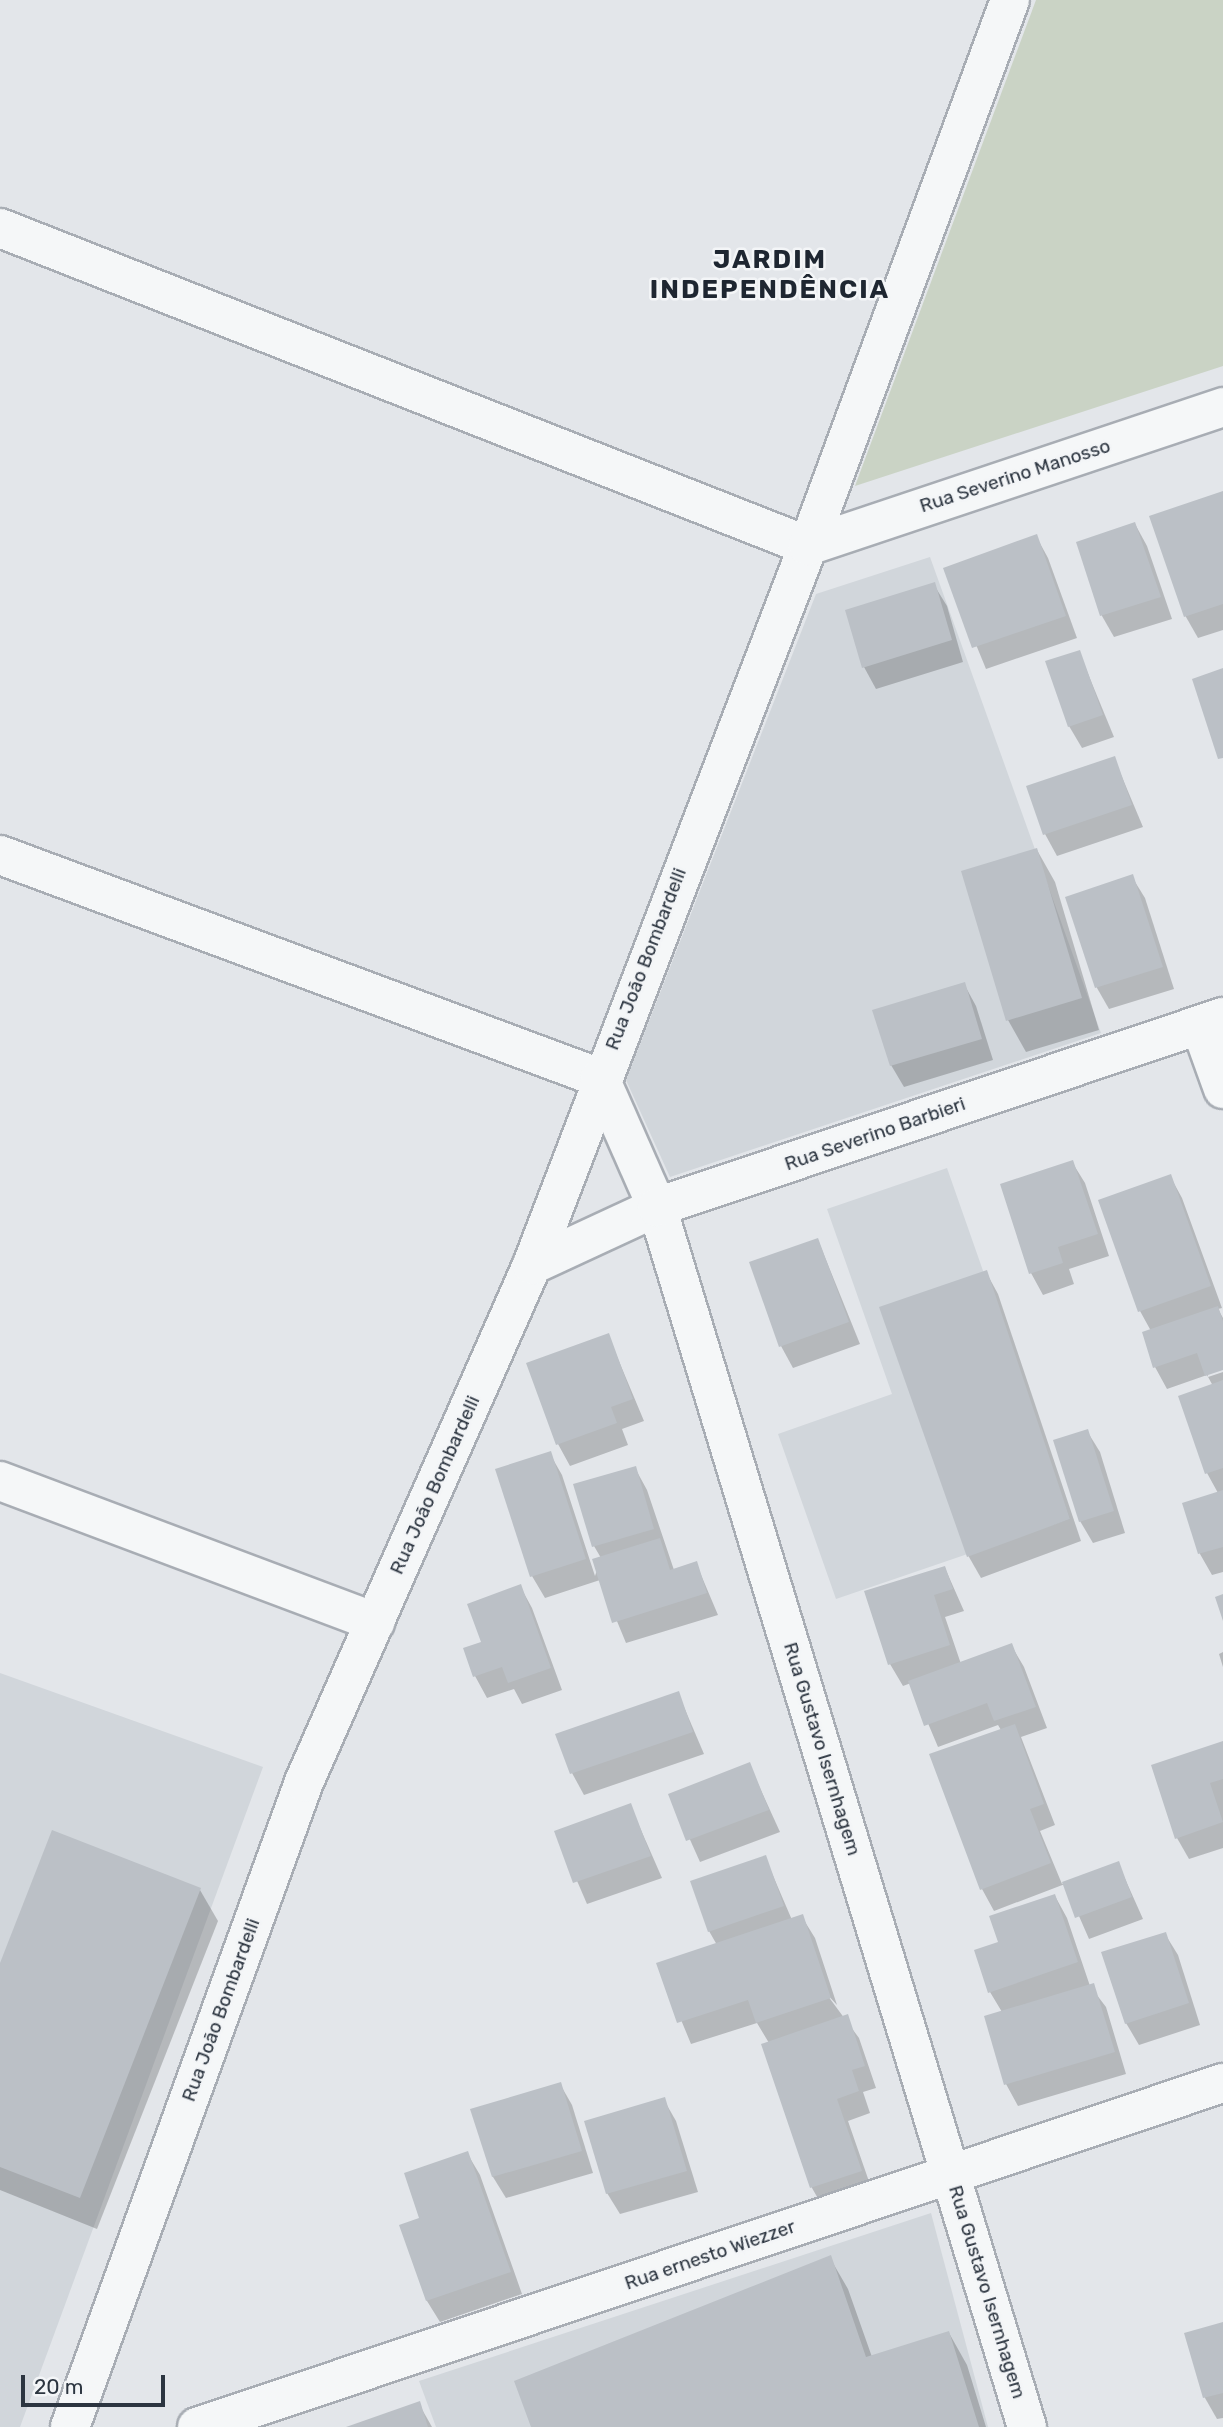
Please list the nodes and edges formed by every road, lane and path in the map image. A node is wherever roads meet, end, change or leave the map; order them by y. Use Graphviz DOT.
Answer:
graph roads {
  1 [pos="1010,0"];
  2 [pos="0,228"];
  3 [pos="1223,407"];
  4 [pos="808,545"];
  5 [pos="0,855"];
  6 [pos="1211,1021"];
  7 [pos="600,1078"];
  8 [pos="1223,1089"];
  9 [pos="657,1207"];
  10 [pos="532,1265"];
  11 [pos="0,1481"];
  12 [pos="375,1622"];
  13 [pos="1223,2083"];
  14 [pos="951,2175"];
  15 [pos="70,2427"];
  16 [pos="197,2427"];
  17 [pos="1027,2427"];
  1 -- 4 [label="street, Rua João Bombardelli"];
  2 -- 4 [label="street"];
  3 -- 4 [label="street, Rua Severino Manosso"];
  4 -- 7 [label="street, Rua João Bombardelli"];
  5 -- 7 [label="street"];
  6 -- 8 [label="street"];
  6 -- 9 [label="street, Rua Severino Barbieri"];
  7 -- 9 [label="street, Rua Gustavo Isernhagem"];
  7 -- 10 [label="street, Rua João Bombardelli"];
  9 -- 10 [label="street, Rua Severino Barbieri"];
  9 -- 14 [label="street, Rua Gustavo Isernhagem"];
  10 -- 12 [label="street, Rua João Bombardelli"];
  11 -- 12 [label="street"];
  12 -- 15 [label="street, Rua João Bombardelli"];
  13 -- 14 [label="street, Rua ernesto Wiezzer"];
  14 -- 16 [label="street, Rua ernesto Wiezzer"];
  14 -- 17 [label="street, Rua Gustavo Isernhagem"];
}
